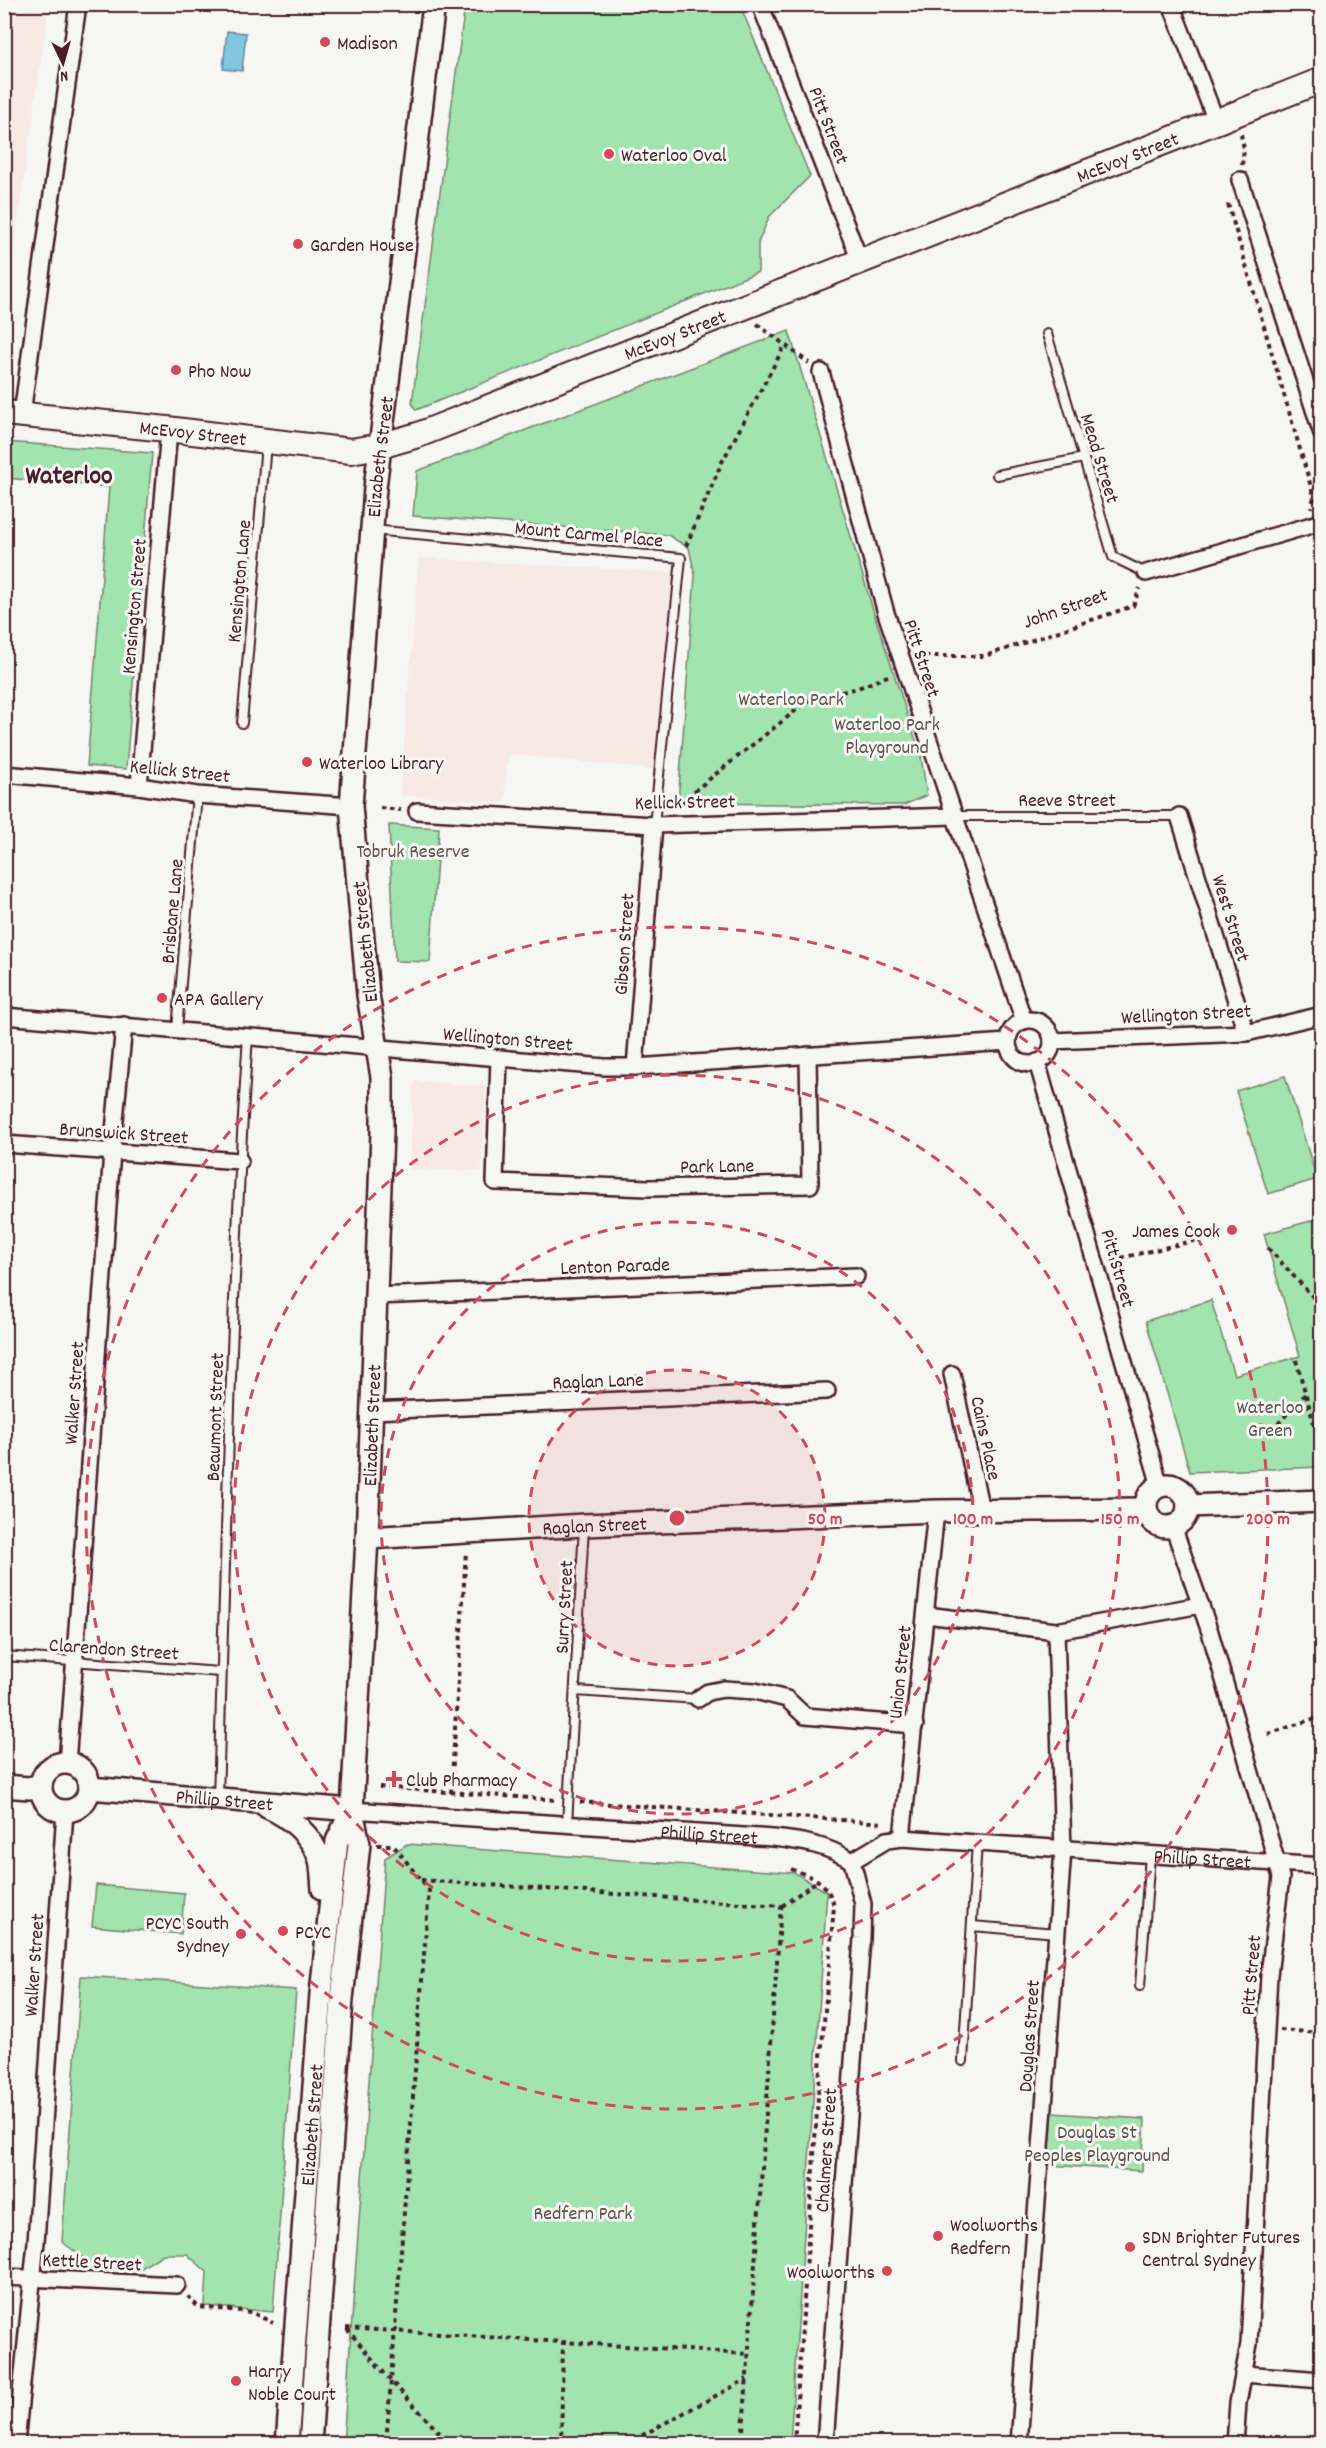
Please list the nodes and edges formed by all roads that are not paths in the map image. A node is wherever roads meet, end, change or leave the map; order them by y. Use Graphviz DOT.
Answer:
graph roads {
  1 [pos="78,4"];
  2 [pos="434,4"];
  3 [pos="760,4"];
  4 [pos="1171,4"];
  5 [pos="1322,81"];
  6 [pos="1225,118"];
  7 [pos="1240,180"];
  8 [pos="860,261"];
  9 [pos="1047,334"];
  10 [pos="821,372"];
  11 [pos="13,414"];
  12 [pos="169,430"];
  13 [pos="1322,434"];
  14 [pos="266,442"];
  15 [pos="380,446"];
  16 [pos="1084,458"];
  17 [pos="997,475"];
  18 [pos="1317,523"];
  19 [pos="371,530"];
  20 [pos="1146,573"];
  21 [pos="242,723"];
  22 [pos="4,774"];
  23 [pos="139,786"];
  24 [pos="197,795"];
  25 [pos="351,806"];
  26 [pos="417,811"];
  27 [pos="955,816"];
  28 [pos="1179,816"];
  29 [pos="657,825"];
  30 [pos="1322,1015"];
  31 [pos="4,1016"];
  32 [pos="1024,1021"];
  33 [pos="124,1025"];
  34 [pos="177,1030"];
  35 [pos="1246,1033"];
  36 [pos="248,1036"];
  37 [pos="1052,1041"];
  38 [pos="1008,1042"];
  39 [pos="377,1047"];
  40 [pos="808,1055"];
  41 [pos="499,1058"];
  42 [pos="1037,1062"];
  43 [pos="634,1067"];
  44 [pos="4,1144"];
  45 [pos="112,1152"];
  46 [pos="240,1161"];
  47 [pos="856,1276"];
  48 [pos="376,1296"];
  49 [pos="952,1374"];
  50 [pos="827,1391"];
  51 [pos="372,1411"];
  52 [pos="1160,1486"];
  53 [pos="1322,1501"];
  54 [pos="1188,1506"];
  55 [pos="1146,1509"];
  56 [pos="981,1510"];
  57 [pos="936,1511"];
  58 [pos="584,1526"];
  59 [pos="1173,1526"];
  60 [pos="367,1538"];
  61 [pos="1201,1605"];
  62 [pos="926,1615"];
  63 [pos="1056,1630"];
  64 [pos="4,1656"];
  65 [pos="73,1662"];
  66 [pos="220,1672"];
  67 [pos="576,1691"];
  68 [pos="698,1700"];
  69 [pos="915,1725"];
  70 [pos="67,1764"];
  71 [pos="41,1785"];
  72 [pos="4,1786"];
  73 [pos="89,1788"];
  74 [pos="218,1800"];
  75 [pos="255,1803"];
  76 [pos="352,1810"];
  77 [pos="65,1811"];
  78 [pos="567,1824"];
  79 [pos="902,1831"];
  80 [pos="977,1843"];
  81 [pos="1063,1850"];
  82 [pos="1150,1855"];
  83 [pos="852,1861"];
  84 [pos="1279,1864"];
  85 [pos="1322,1866"];
  86 [pos="329,1921"];
  87 [pos="972,1926"];
  88 [pos="1057,1933"];
  89 [pos="1140,1986"];
  90 [pos="963,2061"];
  91 [pos="4,2277"];
  92 [pos="32,2279"];
  93 [pos="177,2285"];
  94 [pos="1243,2374"];
  95 [pos="1322,2380"];
  96 [pos="16,2444"];
  97 [pos="287,2444"];
  98 [pos="310,2444"];
  99 [pos="825,2444"];
  100 [pos="1019,2444"];
  101 [pos="1235,2444"];
  1 -- 11 [label="street"];
  2 -- 15 [label="main road, Elizabeth Street"];
  3 -- 8 [label="street, Pitt Street"];
  4 -- 6 [label="street"];
  5 -- 6 [label="main road, McEvoy Street"];
  6 -- 8 [label="main road, McEvoy Street"];
  7 -- 13 [label="street"];
  8 -- 15 [label="main road, McEvoy Street"];
  9 -- 16 [label="lane, Mead Street"];
  10 -- 27 [label="street, Pitt Street"];
  11 -- 12 [label="main road, McEvoy Street"];
  12 -- 14 [label="main road, McEvoy Street"];
  12 -- 23 [label="street, Kensington Street"];
  14 -- 15 [label="main road, McEvoy Street"];
  14 -- 21 [label="lane, Kensington Lane"];
  15 -- 19 [label="main road, Elizabeth Street"];
  16 -- 17 [label="lane"];
  16 -- 20 [label="lane, Mead Street"];
  18 -- 20 [label="street"];
  19 -- 25 [label="main road, Elizabeth Street"];
  19 -- 29 [label="lane, Mount Carmel Place"];
  22 -- 23 [label="street, Kellick Street"];
  23 -- 24 [label="street, Kellick Street"];
  24 -- 25 [label="street, Kellick Street"];
  24 -- 34 [label="lane, Brisbane Lane"];
  25 -- 39 [label="main road, Elizabeth Street"];
  26 -- 29 [label="street, Kellick Street"];
  27 -- 28 [label="lane, Reeve Street"];
  27 -- 29 [label="street, Kellick Street"];
  27 -- 32 [label="street, Pitt Street"];
  28 -- 35 [label="street, West Street"];
  29 -- 43 [label="street, Gibson Street"];
  30 -- 35 [label="street, Wellington Street"];
  31 -- 33 [label="street, Wellington Street"];
  32 -- 37 [label="street"];
  32 -- 38 [label="street"];
  33 -- 34 [label="street, Wellington Street"];
  33 -- 45 [label="street, Walker Street"];
  34 -- 36 [label="street, Wellington Street"];
  35 -- 37 [label="street, Wellington Street"];
  36 -- 39 [label="street, Wellington Street"];
  36 -- 46 [label="lane, Beaumont Street"];
  37 -- 42 [label="street"];
  38 -- 40 [label="street, Wellington Street"];
  38 -- 42 [label="street"];
  39 -- 41 [label="street, Wellington Street"];
  39 -- 48 [label="main road, Elizabeth Street"];
  40 -- 41 [label="street, Park Lane"];
  40 -- 43 [label="street, Wellington Street"];
  41 -- 43 [label="street, Wellington Street"];
  42 -- 52 [label="street, Pitt Street"];
  44 -- 45 [label="street, Brunswick Street"];
  45 -- 46 [label="street, Brunswick Street"];
  45 -- 65 [label="street, Walker Street"];
  46 -- 66 [label="lane, Beaumont Street"];
  47 -- 48 [label="street, Lenton Parade"];
  48 -- 51 [label="main road, Elizabeth Street"];
  49 -- 56 [label="street, Cains Place"];
  50 -- 51 [label="street, Raglan Lane"];
  51 -- 60 [label="main road, Elizabeth Street"];
  52 -- 54 [label="main road"];
  52 -- 55 [label="main road"];
  53 -- 54 [label="main road"];
  54 -- 59 [label="main road"];
  55 -- 56 [label="main road, Raglan Street"];
  55 -- 59 [label="main road"];
  56 -- 57 [label="main road, Raglan Street"];
  57 -- 58 [label="main road, Raglan Street"];
  57 -- 62 [label="street, Union Street"];
  58 -- 60 [label="main road, Raglan Street"];
  58 -- 67 [label="lane, Surry Street"];
  59 -- 61 [label="street, Pitt Street"];
  60 -- 76 [label="main road, Elizabeth Street"];
  61 -- 63 [label="street"];
  61 -- 84 [label="street, Pitt Street"];
  62 -- 63 [label="street"];
  62 -- 69 [label="street, Union Street"];
  63 -- 81 [label="street, Douglas Street"];
  64 -- 65 [label="lane, Clarendon Street"];
  65 -- 66 [label="lane, Clarendon Street"];
  65 -- 70 [label="street, Walker Street"];
  66 -- 74 [label="lane, Beaumont Street"];
  67 -- 68 [label="lane"];
  67 -- 78 [label="lane, Surry Street"];
  68 -- 69 [label="street"];
  69 -- 79 [label="street, Union Street"];
  70 -- 71 [label="main road"];
  70 -- 73 [label="main road"];
  71 -- 72 [label="main road"];
  71 -- 77 [label="main road"];
  73 -- 74 [label="main road, Phillip Street"];
  73 -- 77 [label="main road"];
  74 -- 75 [label="main road, Phillip Street"];
  75 -- 76 [label="main road, Phillip Street"];
  75 -- 86 [label="main road"];
  76 -- 78 [label="street, Phillip Street"];
  76 -- 86 [label="main road, Elizabeth Street"];
  76 -- 98 [label="main road, Elizabeth Street"];
  77 -- 92 [label="street, Walker Street"];
  78 -- 83 [label="street, Phillip Street"];
  79 -- 80 [label="street, Phillip Street"];
  79 -- 83 [label="street, Phillip Street"];
  80 -- 81 [label="street, Phillip Street"];
  80 -- 87 [label="lane"];
  81 -- 82 [label="street, Phillip Street"];
  81 -- 88 [label="street, Douglas Street"];
  82 -- 84 [label="street, Phillip Street"];
  82 -- 89 [label="lane"];
  83 -- 99 [label="street, Chalmers Street"];
  84 -- 85 [label="street, Phillip Street"];
  84 -- 94 [label="street, Pitt Street"];
  86 -- 97 [label="main road, Elizabeth Street"];
  87 -- 88 [label="lane"];
  87 -- 90 [label="lane"];
  88 -- 100 [label="street, Douglas Street"];
  91 -- 92 [label="street, Kettle Street"];
  92 -- 93 [label="street, Kettle Street"];
  92 -- 96 [label="street, Walker Street"];
  94 -- 95 [label="street"];
  94 -- 101 [label="street, Pitt Street"];
}
